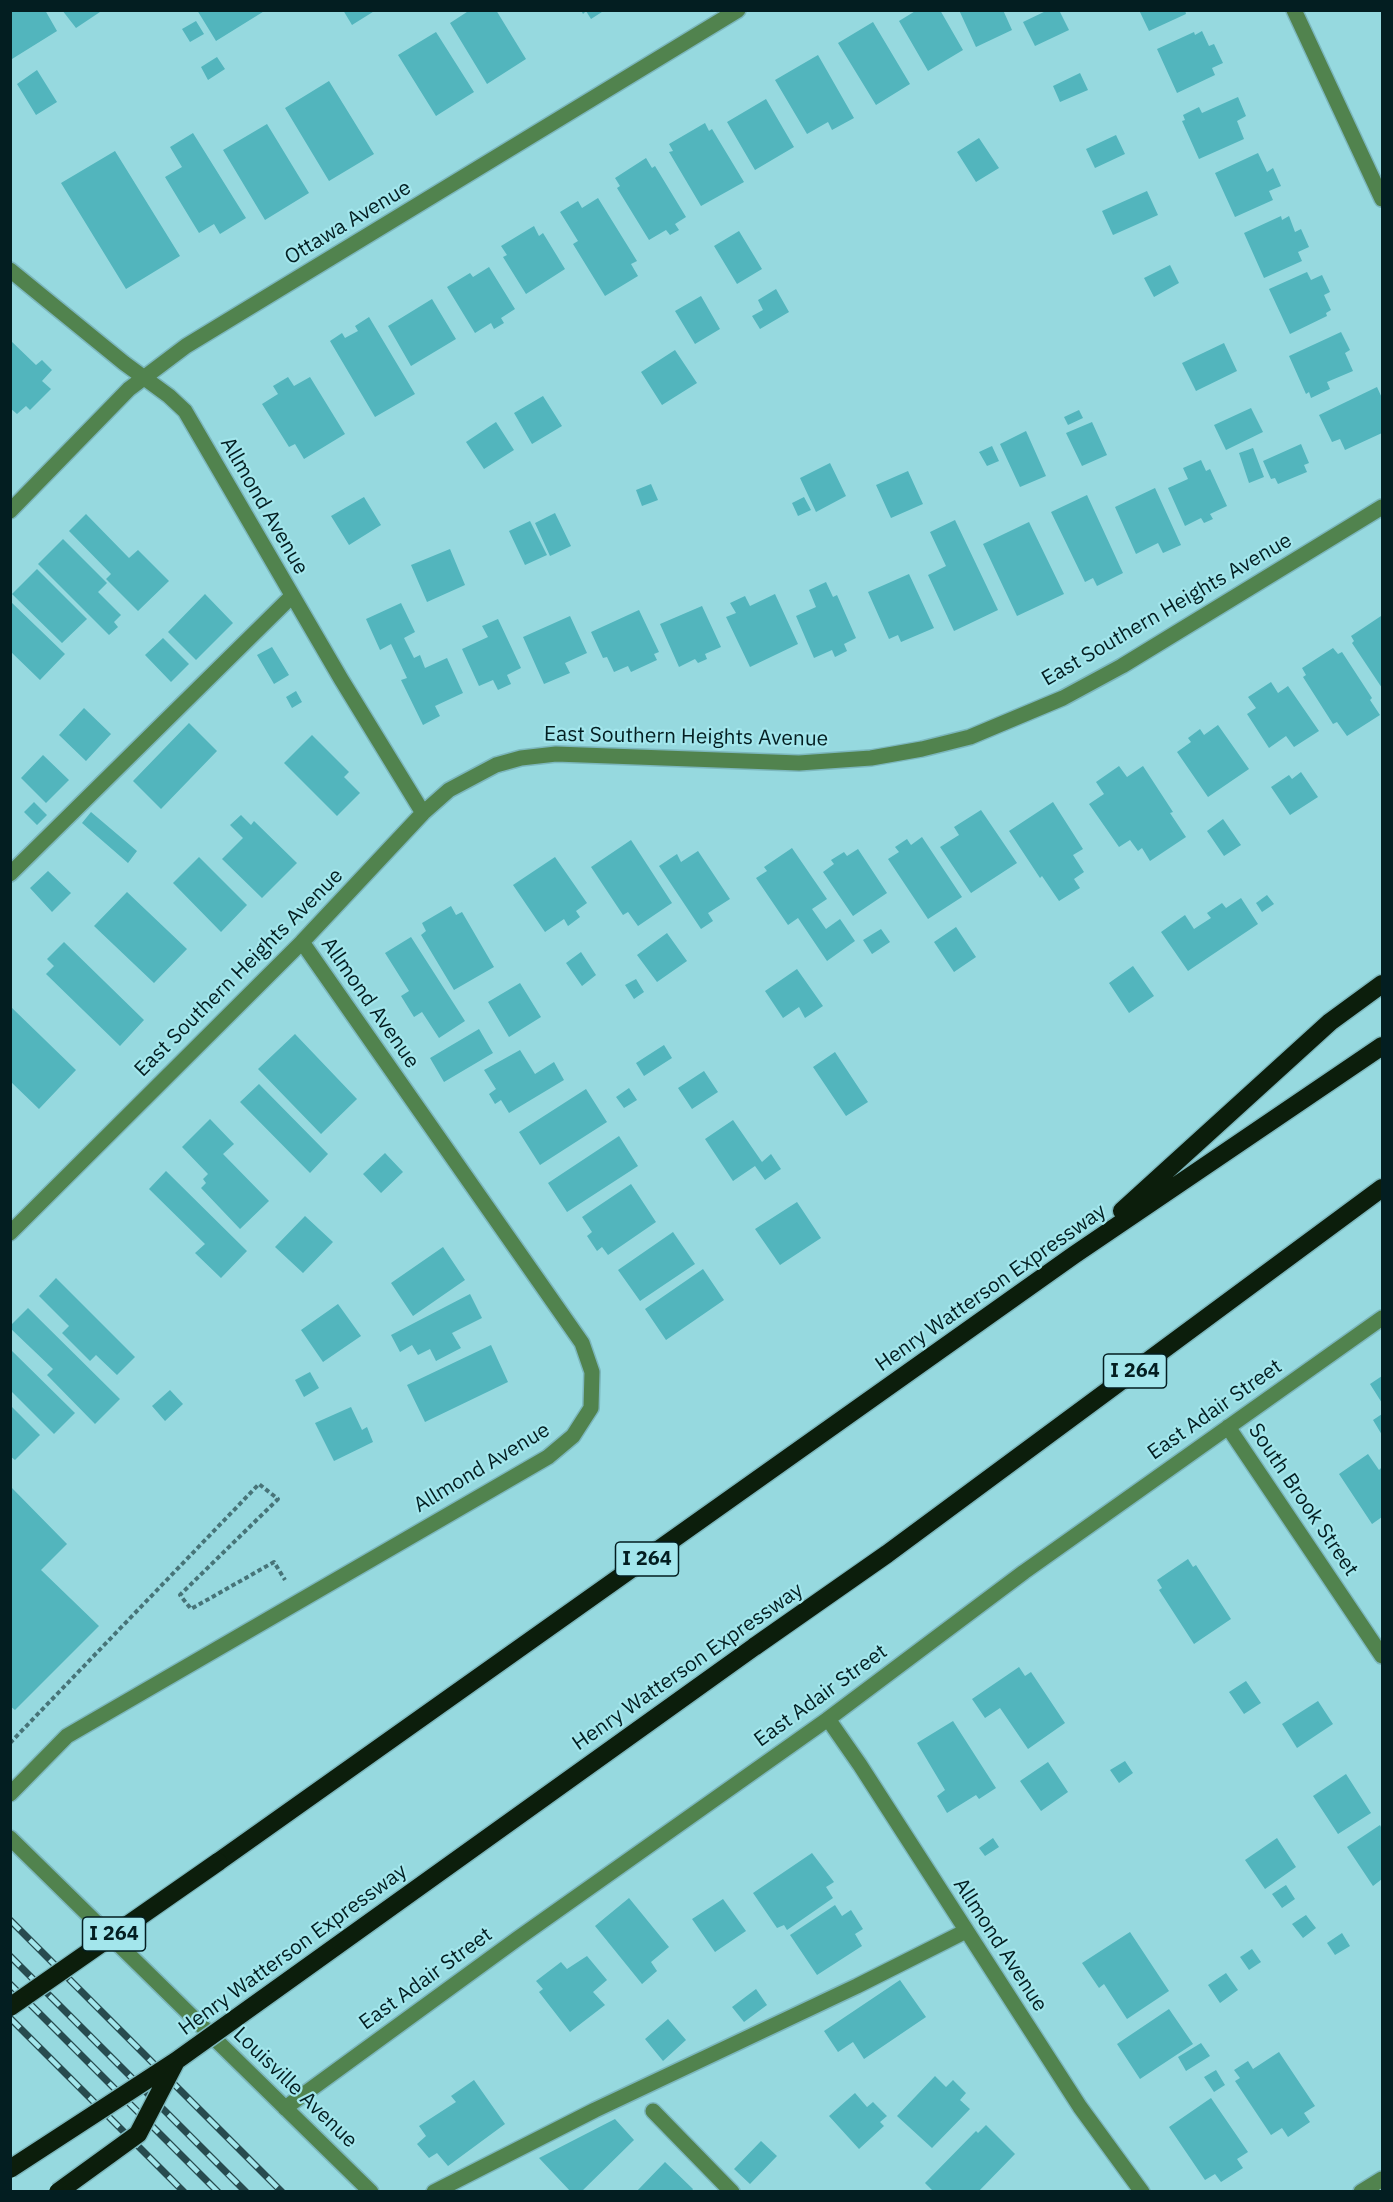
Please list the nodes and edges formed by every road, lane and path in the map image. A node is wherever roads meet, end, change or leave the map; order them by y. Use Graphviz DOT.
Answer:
graph roads {
  1 [pos="738,10"];
  2 [pos="1294,10"];
  3 [pos="1383,199"];
  4 [pos="10,270"];
  5 [pos="144,377"];
  6 [pos="1383,507"];
  7 [pos="10,511"];
  8 [pos="292,596"];
  9 [pos="423,813"];
  10 [pos="10,874"];
  11 [pos="302,942"];
  12 [pos="1383,984"];
  13 [pos="1383,1046"];
  14 [pos="1383,1188"];
  15 [pos="10,1233"];
  16 [pos="1074,1255"];
  17 [pos="1383,1318"];
  18 [pos="1228,1427"];
  19 [pos="298,1600"];
  20 [pos="1383,1656"];
  21 [pos="828,1719"];
  22 [pos="10,1743"];
  23 [pos="10,1794"];
  24 [pos="10,1838"];
  25 [pos="966,1931"];
  26 [pos="10,2007"];
  27 [pos="176,2061"];
  28 [pos="285,2108"];
  29 [pos="653,2111"];
  30 [pos="10,2169"];
  31 [pos="1383,2179"];
  32 [pos="58,2192"];
  33 [pos="370,2192"];
  34 [pos="435,2192"];
  35 [pos="732,2192"];
  36 [pos="1142,2192"];
  37 [pos="1361,2192"];
  1 -- 5 [label="street, Ottawa Avenue"];
  2 -- 3 [label="street"];
  4 -- 5 [label="street, Allmond Avenue"];
  5 -- 7 [label="street, Ottawa Avenue"];
  5 -- 8 [label="street, Allmond Avenue"];
  6 -- 9 [label="street, East Southern Heights Avenue"];
  8 -- 9 [label="street, Allmond Avenue"];
  8 -- 10 [label="street"];
  9 -- 11 [label="street, East Southern Heights Avenue"];
  11 -- 15 [label="street, East Southern Heights Avenue"];
  11 -- 19 [label="street, Allmond Avenue"];
  12 -- 16 [label="highway"];
  13 -- 16 [label="highway, Henry Watterson Expressway / I 264"];
  14 -- 27 [label="highway, Henry Watterson Expressway / I 264, bridge"];
  16 -- 26 [label="highway, Henry Watterson Expressway / I 264, bridge"];
  17 -- 18 [label="street, East Adair Street"];
  18 -- 20 [label="street, South Brook Street"];
  18 -- 21 [label="street, East Adair Street"];
  19 -- 22 [label="path"];
  19 -- 23 [label="street, Allmond Avenue"];
  21 -- 25 [label="street, Allmond Avenue"];
  21 -- 28 [label="street, East Adair Street"];
  24 -- 28 [label="street, Louisville Avenue"];
  25 -- 34 [label="street"];
  25 -- 36 [label="street, Allmond Avenue"];
  27 -- 30 [label="highway, Henry Watterson Expressway / I 264, bridge"];
  27 -- 32 [label="highway, bridge"];
  28 -- 33 [label="street, Louisville Avenue"];
  29 -- 35 [label="street"];
  31 -- 37 [label="street"];
}
